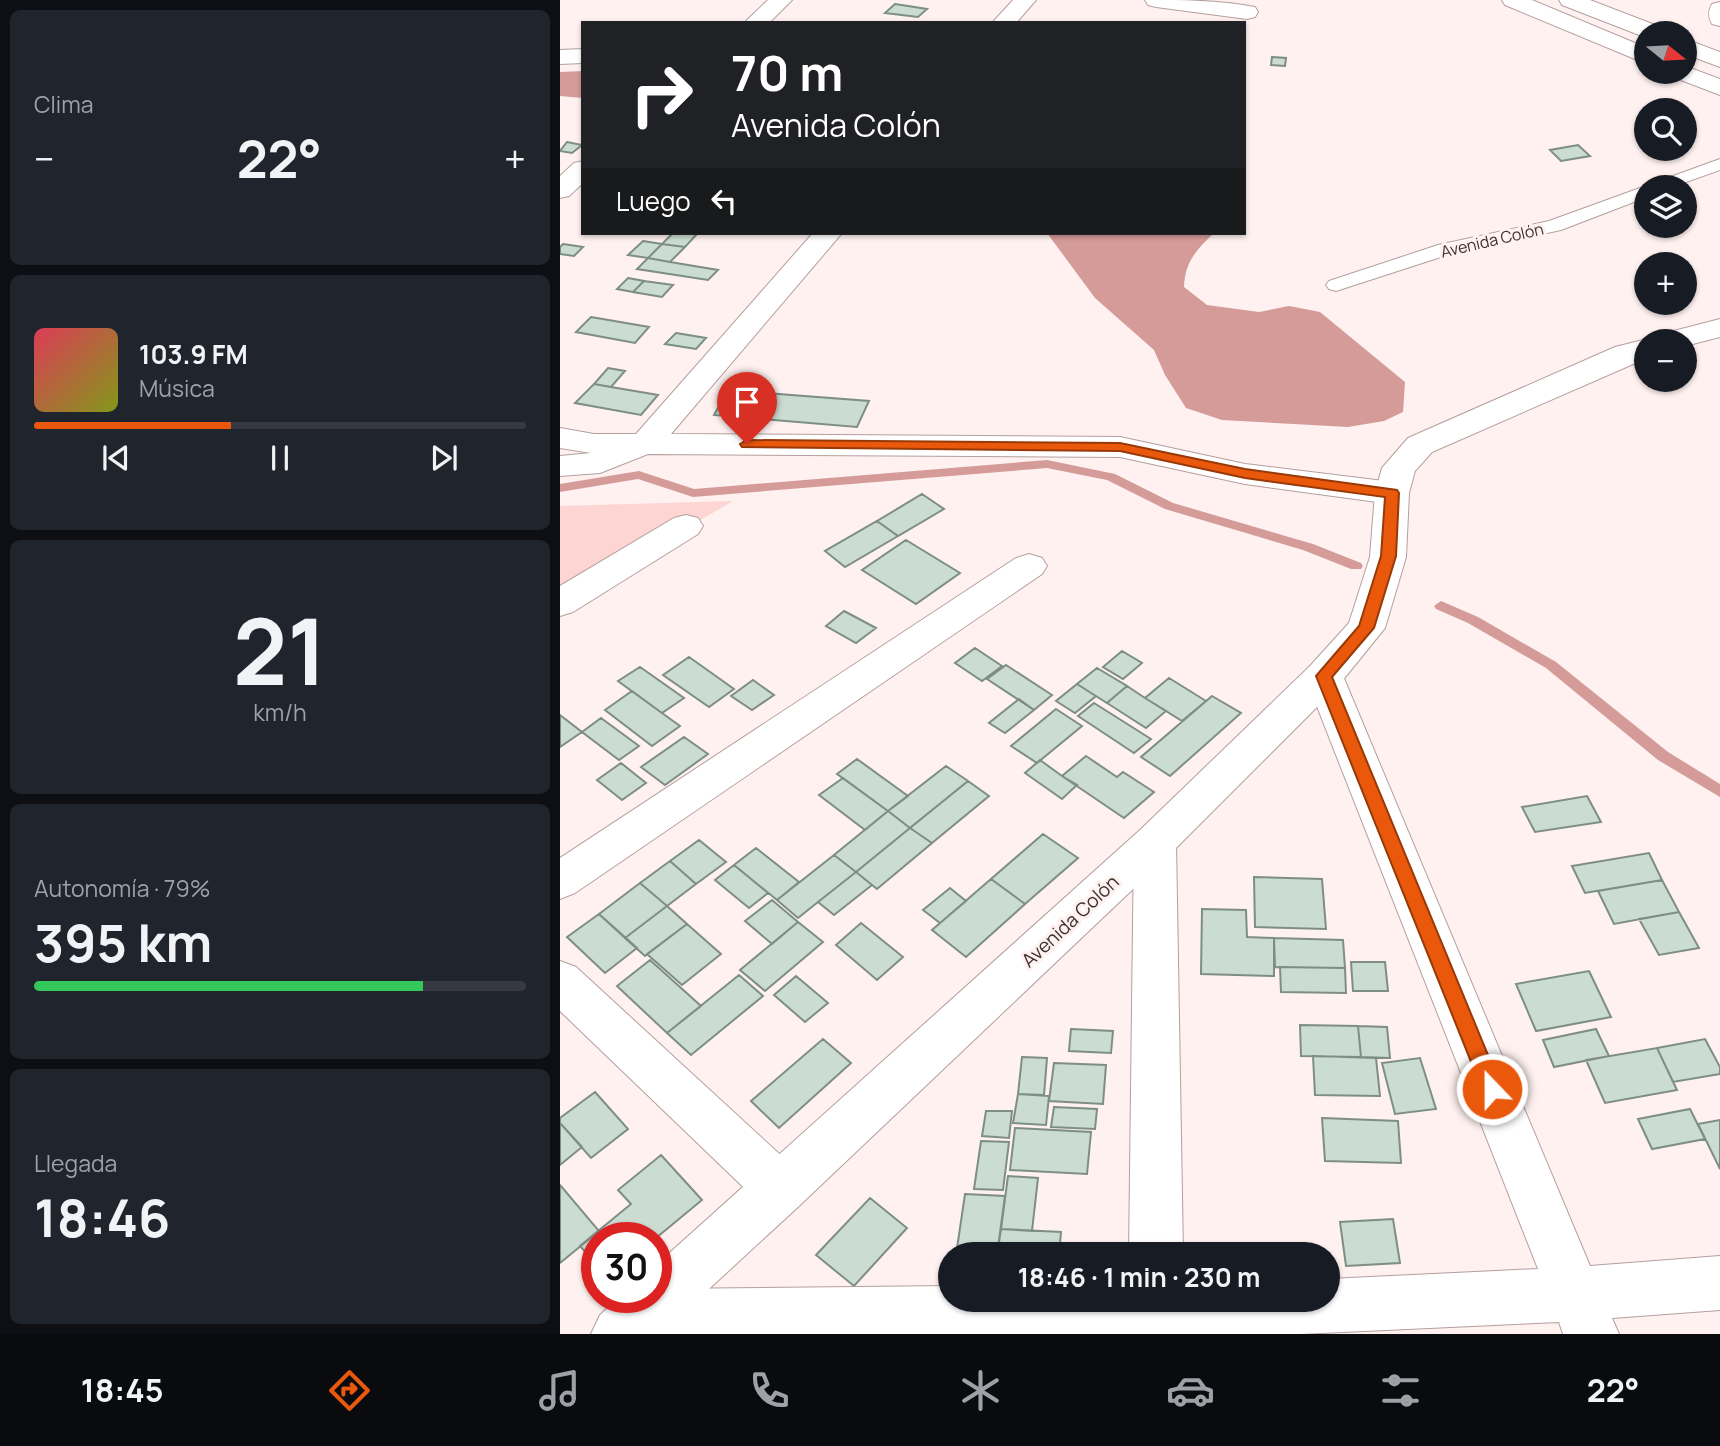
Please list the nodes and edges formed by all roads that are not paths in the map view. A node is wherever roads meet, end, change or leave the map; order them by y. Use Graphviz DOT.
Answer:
graph roads {
  1 [pos="781,0"];
  2 [pos="1025,0"];
  3 [pos="1156,0"];
  4 [pos="1513,0"];
  5 [pos="1570,0"];
  6 [pos="1720,9"];
  7 [pos="1247,12"];
  8 [pos="1720,19"];
  9 [pos="757,21"];
  10 [pos="1005,21"];
  11 [pos="1634,25"];
  12 [pos="1634,51"];
  13 [pos="1698,51"];
  14 [pos="581,56"];
  15 [pos="560,57"];
  16 [pos="1720,60"];
  17 [pos="1698,79"];
  18 [pos="1720,88"];
  19 [pos="1720,164"];
  20 [pos="581,171"];
  21 [pos="1689,175"];
  22 [pos="560,190"];
  23 [pos="1634,196"];
  24 [pos="826,235"];
  25 [pos="1336,285"];
  26 [pos="1720,328"];
  27 [pos="1697,334"];
  28 [pos="1634,352"];
  29 [pos="560,413"];
  30 [pos="560,438"];
  31 [pos="646,443"];
  32 [pos="560,466"];
  33 [pos="1392,493"];
  34 [pos="685,526"];
  35 [pos="1029,566"];
  36 [pos="560,603"];
  37 [pos="1324,676"];
  38 [pos="1155,842"];
  39 [pos="560,881"];
  40 [pos="560,981"];
  41 [pos="781,1189"];
  42 [pos="1156,1242"];
  43 [pos="1720,1283"];
  44 [pos="1156,1315"];
  45 [pos="1583,1315"];
  46 [pos="628,1325"];
  1 -- 9 [label="street"];
  2 -- 10 [label="street"];
  3 -- 7 [label="street"];
  4 -- 12 [label="street"];
  5 -- 11 [label="street"];
  6 -- 8 [label="street"];
  13 -- 16 [label="street"];
  14 -- 15 [label="street"];
  17 -- 18 [label="street"];
  19 -- 21 [label="lane"];
  20 -- 22 [label="street"];
  23 -- 25 [label="lane, Avenida Colón"];
  24 -- 31 [label="street"];
  26 -- 27 [label="street"];
  28 -- 33 [label="street, Avenida Colón"];
  29 -- 31 [label="street"];
  30 -- 31 [label="street"];
  31 -- 32 [label="street"];
  31 -- 33 [label="street"];
  33 -- 37 [label="street, Avenida Colón"];
  34 -- 36 [label="street"];
  35 -- 39 [label="street"];
  37 -- 38 [label="street, Avenida Colón"];
  37 -- 45 [label="street"];
  38 -- 41 [label="street, Avenida Colón"];
  38 -- 42 [label="street"];
  40 -- 41 [label="street"];
  41 -- 46 [label="street, Avenida Colón"];
  43 -- 45 [label="street"];
  44 -- 45 [label="street"];
  44 -- 46 [label="street"];
}
